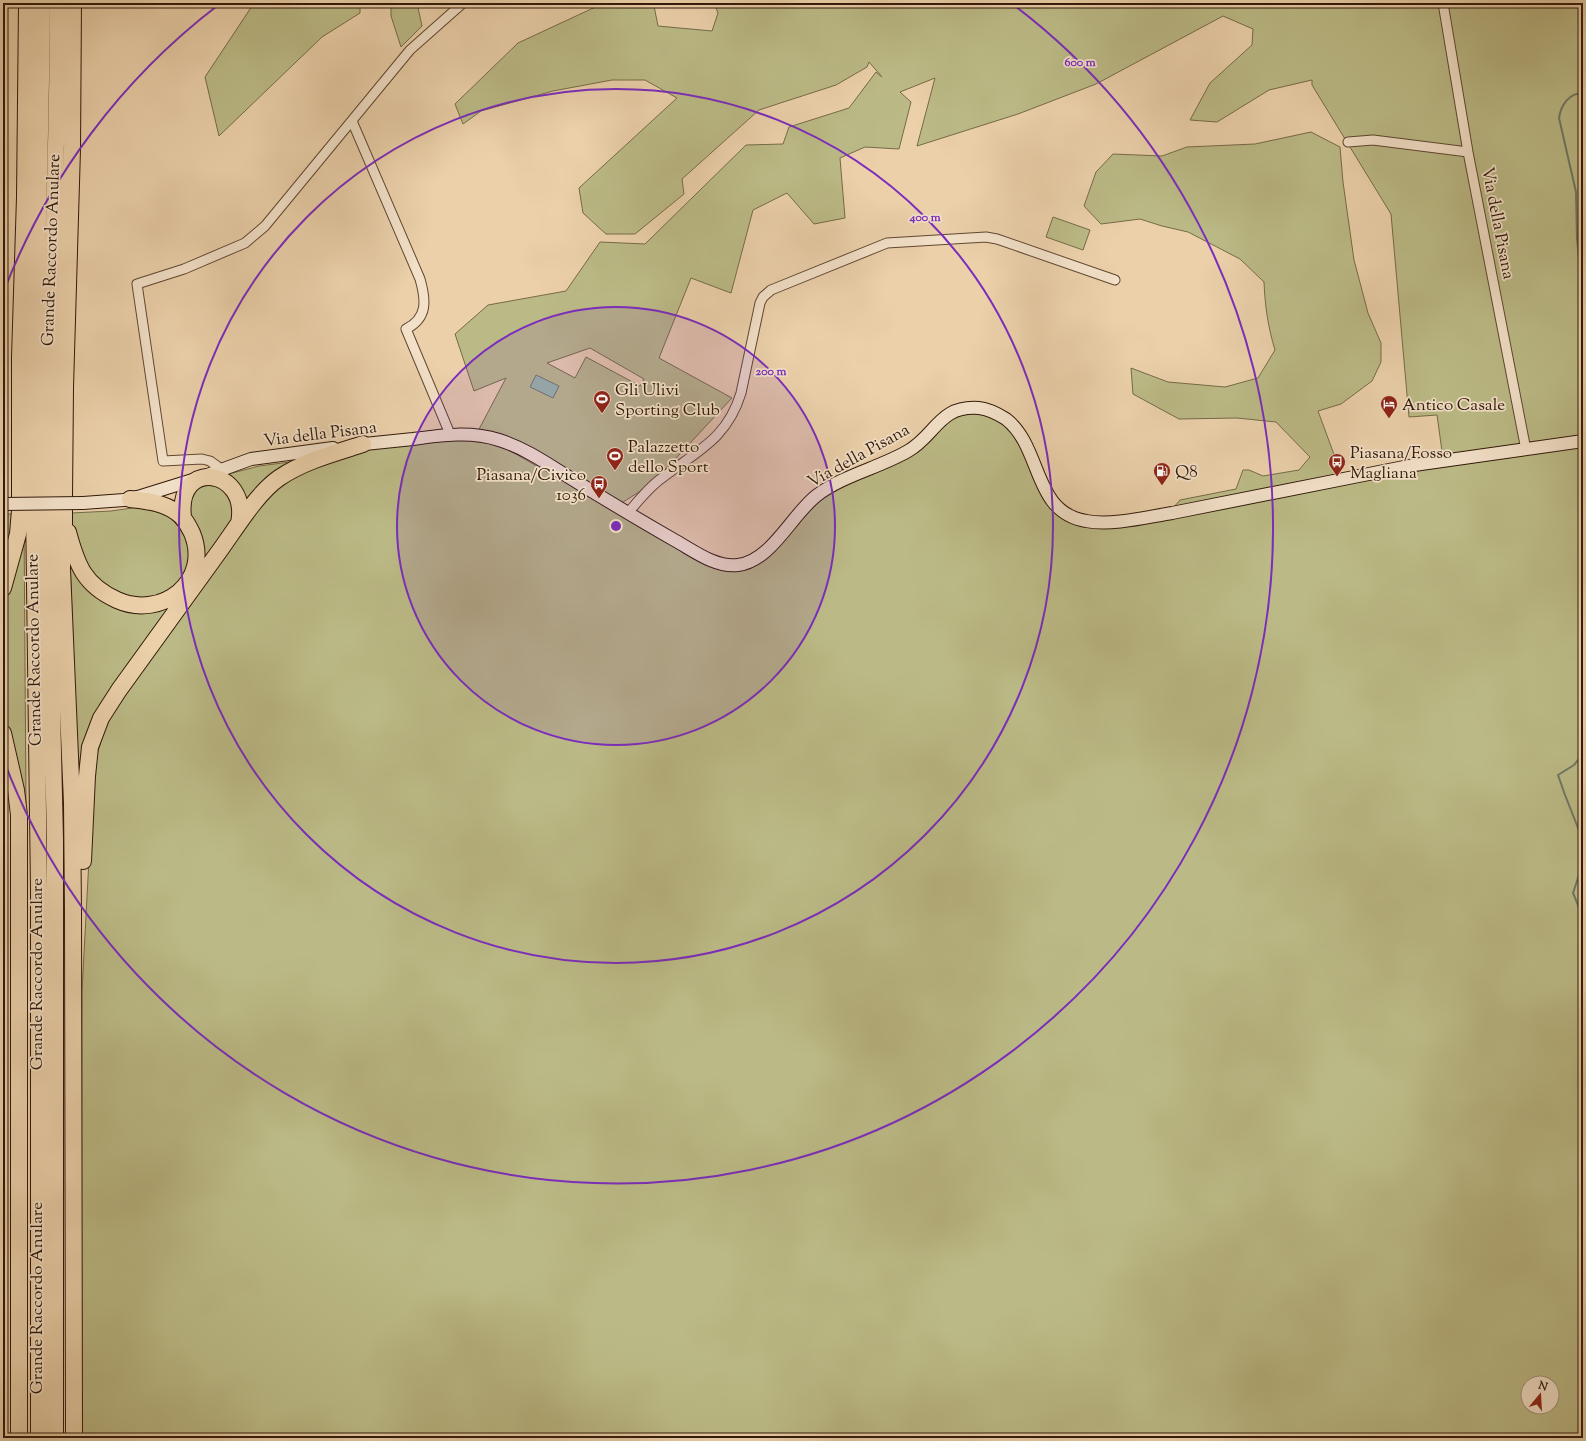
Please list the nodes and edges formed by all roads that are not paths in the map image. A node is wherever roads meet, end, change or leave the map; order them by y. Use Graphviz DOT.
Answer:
graph roads {
  1 [pos="27,3"];
  2 [pos="42,3"];
  3 [pos="58,3"];
  4 [pos="73,3"];
  5 [pos="463,3"];
  6 [pos="1443,3"];
  7 [pos="352,122"];
  8 [pos="1348,142"];
  9 [pos="1468,152"];
  10 [pos="1115,280"];
  11 [pos="450,434"];
  12 [pos="1583,441"];
  13 [pos="363,444"];
  14 [pos="1526,450"];
  15 [pos="221,469"];
  16 [pos="199,478"];
  17 [pos="130,498"];
  18 [pos="3,504"];
  19 [pos="44,506"];
  20 [pos="628,513"];
  21 [pos="183,517"];
  22 [pos="240,523"];
  23 [pos="7,566"];
  24 [pos="3,588"];
  25 [pos="3,733"];
  26 [pos="3,752"];
  27 [pos="16,790"];
  28 [pos="75,1021"];
  29 [pos="19,1438"];
  30 [pos="39,1438"];
  31 [pos="55,1438"];
  32 [pos="74,1438"];
  1 -- 19 [label="highway, Grande Raccordo Anulare"];
  2 -- 19 [label="highway, Grande Raccordo Anulare"];
  3 -- 19 [label="highway, Grande Raccordo Anulare"];
  4 -- 19 [label="highway, Grande Raccordo Anulare"];
  5 -- 7 [label="street"];
  6 -- 9 [label="street, Via della Pisana"];
  7 -- 11 [label="street"];
  7 -- 15 [label="street"];
  8 -- 9 [label="street"];
  9 -- 14 [label="street, Via della Pisana"];
  10 -- 20 [label="street"];
  11 -- 13 [label="main road, Via della Pisana"];
  11 -- 20 [label="main road, Via della Pisana"];
  12 -- 14 [label="main road, Via della Pisana"];
  13 -- 15 [label="main road, Via della Pisana"];
  13 -- 22 [label="highway"];
  14 -- 20 [label="main road, Via della Pisana"];
  15 -- 16 [label="main road, Via della Pisana"];
  16 -- 17 [label="main road, Via della Pisana"];
  16 -- 21 [label="highway"];
  16 -- 22 [label="highway"];
  17 -- 18 [label="main road, Via della Pisana, bridge"];
  17 -- 21 [label="highway"];
  19 -- 21 [label="highway"];
  19 -- 23 [label="highway, Grande Raccordo Anulare"];
  19 -- 28 [label="highway"];
  19 -- 30 [label="highway, Grande Raccordo Anulare"];
  19 -- 31 [label="highway, Grande Raccordo Anulare"];
  22 -- 28 [label="highway"];
  23 -- 24 [label="highway, Grande Raccordo Anulare"];
  25 -- 27 [label="highway"];
  26 -- 27 [label="highway"];
  27 -- 29 [label="highway, Grande Raccordo Anulare"];
  28 -- 32 [label="highway"];
}
